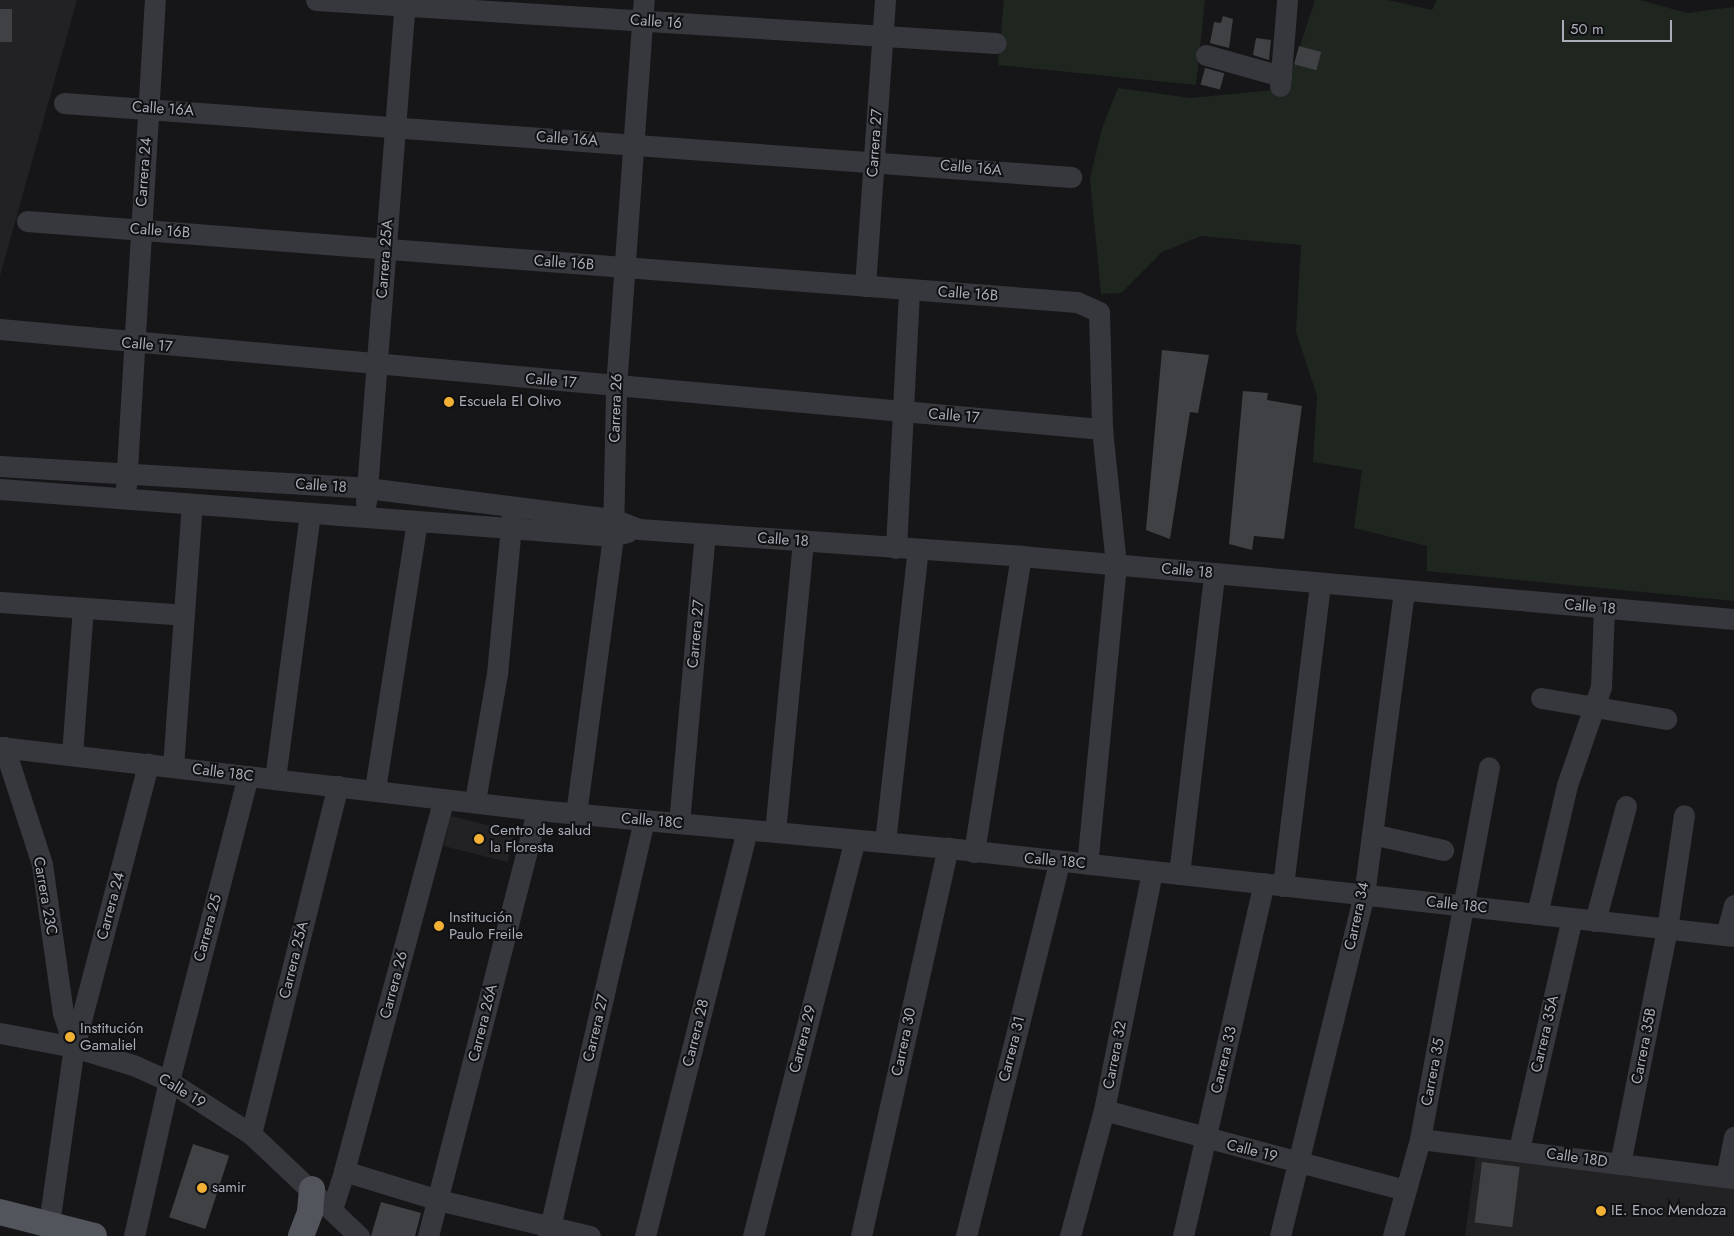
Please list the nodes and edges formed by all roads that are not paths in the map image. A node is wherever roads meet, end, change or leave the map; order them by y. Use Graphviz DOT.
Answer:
graph roads {
  1 [pos="155,0"];
  2 [pos="316,0"];
  3 [pos="644,0"];
  4 [pos="885,0"];
  5 [pos="1287,0"];
  6 [pos="405,3"];
  7 [pos="643,21"];
  8 [pos="882,36"];
  9 [pos="996,43"];
  10 [pos="1206,55"];
  11 [pos="64,103"];
  12 [pos="148,108"];
  13 [pos="395,126"];
  14 [pos="634,144"];
  15 [pos="874,160"];
  16 [pos="1071,177"];
  17 [pos="27,221"];
  18 [pos="140,230"];
  19 [pos="385,249"];
  20 [pos="624,268"];
  21 [pos="865,286"];
  22 [pos="910,290"];
  23 [pos="0,329"];
  24 [pos="132,344"];
  25 [pos="376,364"];
  26 [pos="616,387"];
  27 [pos="903,412"];
  28 [pos="1102,429"];
  29 [pos="0,466"];
  30 [pos="127,474"];
  31 [pos="366,488"];
  32 [pos="0,489"];
  33 [pos="125,499"];
  34 [pos="192,504"];
  35 [pos="513,506"];
  36 [pos="310,513"];
  37 [pos="365,517"];
  38 [pos="416,522"];
  39 [pos="613,528"];
  40 [pos="510,529"];
  41 [pos="705,534"];
  42 [pos="803,541"];
  43 [pos="896,548"];
  44 [pos="918,549"];
  45 [pos="1021,556"];
  46 [pos="1116,565"];
  47 [pos="1214,574"];
  48 [pos="1320,583"];
  49 [pos="1404,590"];
  50 [pos="0,602"];
  51 [pos="83,608"];
  52 [pos="1604,608"];
  53 [pos="184,615"];
  54 [pos="1734,619"];
  55 [pos="1541,698"];
  56 [pos="1594,707"];
  57 [pos="1666,719"];
  58 [pos="2,747"];
  59 [pos="72,754"];
  60 [pos="148,764"];
  61 [pos="173,767"];
  62 [pos="1489,767"];
  63 [pos="248,776"];
  64 [pos="275,779"];
  65 [pos="338,786"];
  66 [pos="375,789"];
  67 [pos="444,799"];
  68 [pos="475,801"];
  69 [pos="1626,806"];
  70 [pos="537,810"];
  71 [pos="576,814"];
  72 [pos="1684,815"];
  73 [pos="644,820"];
  74 [pos="679,823"];
  75 [pos="747,830"];
  76 [pos="775,832"];
  77 [pos="1372,834"];
  78 [pos="854,842"];
  79 [pos="886,842"];
  80 [pos="948,848"];
  81 [pos="1443,850"];
  82 [pos="974,852"];
  83 [pos="1058,862"];
  84 [pos="1087,864"];
  85 [pos="1152,871"];
  86 [pos="1180,874"];
  87 [pos="1273,884"];
  88 [pos="1364,895"];
  89 [pos="1734,905"];
  90 [pos="1466,906"];
  91 [pos="1537,914"];
  92 [pos="1572,918"];
  93 [pos="1595,920"];
  94 [pos="1667,929"];
  95 [pos="1730,936"];
  96 [pos="0,1033"];
  97 [pos="74,1047"];
  98 [pos="169,1081"];
  99 [pos="1104,1110"];
  100 [pos="251,1134"];
  101 [pos="1734,1137"];
  102 [pos="1420,1139"];
  103 [pos="1206,1140"];
  104 [pos="1519,1149"];
  105 [pos="1298,1163"];
  106 [pos="1620,1164"];
  107 [pos="344,1170"];
  108 [pos="1730,1177"];
  109 [pos="312,1188"];
  110 [pos="1404,1190"];
  111 [pos="438,1200"];
  112 [pos="332,1209"];
  113 [pos="0,1212"];
  114 [pos="49,1224"];
  115 [pos="549,1231"];
  116 [pos="94,1236"];
  117 [pos="134,1236"];
  118 [pos="301,1236"];
  119 [pos="359,1236"];
  120 [pos="428,1236"];
  121 [pos="590,1236"];
  122 [pos="645,1236"];
  123 [pos="753,1236"];
  124 [pos="862,1236"];
  125 [pos="966,1236"];
  126 [pos="1070,1236"];
  127 [pos="1183,1236"];
  128 [pos="1280,1236"];
  129 [pos="1393,1236"];
  1 -- 12 [label="street, Carrera 24"];
  2 -- 6 [label="street, Calle 16"];
  3 -- 7 [label="street, Carrera 26"];
  4 -- 8 [label="street, Carrera 27"];
  5 -- 10 [label="street"];
  6 -- 7 [label="street, Calle 16"];
  6 -- 13 [label="street, Carrera 25A"];
  7 -- 8 [label="street, Calle 16"];
  7 -- 14 [label="street, Carrera 26"];
  8 -- 9 [label="street, Calle 16"];
  8 -- 15 [label="street, Carrera 27"];
  11 -- 12 [label="street, Calle 16A"];
  12 -- 13 [label="street, Calle 16A"];
  12 -- 18 [label="street, Carrera 24"];
  13 -- 14 [label="street, Calle 16A"];
  13 -- 19 [label="street, Carrera 25A"];
  14 -- 15 [label="street, Calle 16A"];
  14 -- 20 [label="street, Carrera 26"];
  15 -- 16 [label="street, Calle 16A"];
  15 -- 21 [label="street, Carrera 27"];
  17 -- 18 [label="street, Calle 16B"];
  18 -- 19 [label="street, Calle 16B"];
  18 -- 24 [label="street, Carrera 24"];
  19 -- 20 [label="street, Calle 16B"];
  19 -- 25 [label="street, Carrera 25A"];
  20 -- 21 [label="street, Calle 16B"];
  20 -- 26 [label="street, Carrera 26"];
  21 -- 22 [label="street, Calle 16B"];
  22 -- 27 [label="street"];
  22 -- 28 [label="street, Calle 16B"];
  23 -- 24 [label="street, Calle 17"];
  24 -- 25 [label="street, Calle 17"];
  24 -- 30 [label="street, Carrera 24"];
  25 -- 26 [label="street, Calle 17"];
  25 -- 31 [label="street, Carrera 25A"];
  26 -- 27 [label="street, Calle 17"];
  26 -- 39 [label="street, Carrera 26"];
  27 -- 28 [label="street, Calle 17"];
  27 -- 43 [label="street"];
  28 -- 46 [label="street"];
  29 -- 30 [label="street, Calle 18"];
  30 -- 31 [label="street, Calle 18"];
  30 -- 33 [label="street, Carrera 24"];
  31 -- 35 [label="street, Calle 18"];
  31 -- 37 [label="street, Carrera 25A"];
  32 -- 33 [label="street, Calle 18"];
  33 -- 34 [label="street, Calle 18"];
  34 -- 36 [label="street, Calle 18"];
  34 -- 53 [label="street"];
  35 -- 39 [label="street, Calle 18"];
  35 -- 40 [label="street"];
  36 -- 37 [label="street, Calle 18"];
  36 -- 64 [label="street, Calle 18"];
  37 -- 38 [label="street, Calle 18"];
  38 -- 40 [label="street, Calle 18"];
  38 -- 66 [label="street"];
  39 -- 40 [label="street, Calle 18"];
  39 -- 41 [label="street, Calle 18"];
  39 -- 71 [label="street, Carrera 26"];
  40 -- 68 [label="street"];
  41 -- 42 [label="street, Calle 18"];
  41 -- 74 [label="street, Carrera 27"];
  42 -- 43 [label="street, Calle 18"];
  42 -- 76 [label="street"];
  43 -- 44 [label="street, Calle 18"];
  44 -- 45 [label="street, Calle 18"];
  44 -- 79 [label="street"];
  45 -- 46 [label="street, Calle 18"];
  45 -- 82 [label="street"];
  46 -- 47 [label="street, Calle 18"];
  46 -- 84 [label="street"];
  47 -- 48 [label="street, Calle 18"];
  47 -- 86 [label="street"];
  48 -- 49 [label="street, Calle 18"];
  48 -- 87 [label="street, Carrera 33"];
  49 -- 52 [label="street, Calle 18"];
  49 -- 77 [label="street, Carrera 34"];
  50 -- 51 [label="street"];
  51 -- 53 [label="street"];
  51 -- 59 [label="street"];
  52 -- 54 [label="street, Calle 18"];
  52 -- 56 [label="street"];
  53 -- 61 [label="street"];
  55 -- 56 [label="street"];
  56 -- 57 [label="street"];
  56 -- 91 [label="street"];
  58 -- 59 [label="street, Calle 18C"];
  58 -- 97 [label="street, Carrera 23C"];
  59 -- 60 [label="street, Calle 18C"];
  60 -- 61 [label="street, Calle 18C"];
  60 -- 97 [label="street, Carrera 24"];
  61 -- 63 [label="street, Calle 18C"];
  62 -- 90 [label="street, Carrera 35"];
  63 -- 64 [label="street, Calle 18C"];
  63 -- 98 [label="street, Carrera 25"];
  64 -- 65 [label="street, Calle 18C"];
  65 -- 66 [label="street, Calle 18C"];
  65 -- 100 [label="street, Carrera 25A"];
  66 -- 67 [label="street, Calle 18C"];
  67 -- 68 [label="street, Calle 18C"];
  67 -- 107 [label="street, Carrera 26"];
  68 -- 70 [label="street, Calle 18C"];
  69 -- 93 [label="street"];
  70 -- 71 [label="street, Calle 18C"];
  70 -- 111 [label="street, Carrera 26A"];
  71 -- 73 [label="street, Calle 18C"];
  72 -- 94 [label="street, Carrera 35B"];
  73 -- 74 [label="street, Calle 18C"];
  73 -- 115 [label="street, Carrera 27"];
  74 -- 75 [label="street, Calle 18C"];
  75 -- 76 [label="street, Calle 18C"];
  75 -- 122 [label="street, Carrera 28"];
  76 -- 78 [label="street, Calle 18C"];
  77 -- 81 [label="street"];
  77 -- 88 [label="street, Carrera 34"];
  78 -- 79 [label="street, Calle 18C"];
  78 -- 123 [label="street, Carrera 29"];
  79 -- 80 [label="street, Calle 18C"];
  80 -- 82 [label="street, Calle 18C"];
  80 -- 124 [label="street, Carrera 30"];
  82 -- 83 [label="street, Calle 18C"];
  83 -- 84 [label="street, Calle 18C"];
  83 -- 125 [label="street, Carrera 31"];
  84 -- 85 [label="street, Calle 18C"];
  85 -- 86 [label="street, Calle 18C"];
  85 -- 99 [label="street, Carrera 32"];
  86 -- 87 [label="street, Calle 18C"];
  87 -- 88 [label="street, Calle 18C"];
  87 -- 103 [label="street, Carrera 33"];
  88 -- 90 [label="street, Calle 18C"];
  88 -- 105 [label="street, Carrera 34"];
  89 -- 95 [label="street"];
  90 -- 91 [label="street, Calle 18C"];
  90 -- 102 [label="street, Carrera 35"];
  91 -- 92 [label="street, Calle 18C"];
  92 -- 93 [label="street, Calle 18C"];
  92 -- 104 [label="street, Carrera 35A"];
  93 -- 94 [label="street, Calle 18C"];
  94 -- 95 [label="street, Calle 18C"];
  94 -- 106 [label="street, Carrera 35B"];
  96 -- 97 [label="street, Calle 19"];
  97 -- 98 [label="street, Calle 19"];
  97 -- 114 [label="street, Carrera 24"];
  98 -- 100 [label="street, Calle 19"];
  98 -- 117 [label="street, Carrera 25"];
  99 -- 103 [label="street, Calle 19"];
  99 -- 126 [label="street, Carrera 32"];
  100 -- 109 [label="street, Calle 19"];
  101 -- 108 [label="street"];
  102 -- 104 [label="street, Calle 18D"];
  102 -- 110 [label="street, Carrera 35"];
  103 -- 105 [label="street, Calle 19"];
  103 -- 127 [label="street, Carrera 33"];
  104 -- 106 [label="street, Calle 18D"];
  105 -- 110 [label="street, Calle 19"];
  105 -- 128 [label="street, Carrera 34"];
  106 -- 108 [label="street, Calle 18D"];
  107 -- 111 [label="street"];
  107 -- 112 [label="street"];
  109 -- 112 [label="street, Calle 19"];
  109 -- 118 [label="main road"];
  110 -- 129 [label="street, Carrera 35"];
  111 -- 115 [label="street"];
  111 -- 120 [label="street, Carrera 26A"];
  112 -- 119 [label="street, Calle 19"];
  113 -- 114 [label="main road"];
  114 -- 116 [label="main road"];
  115 -- 121 [label="street"];
}
